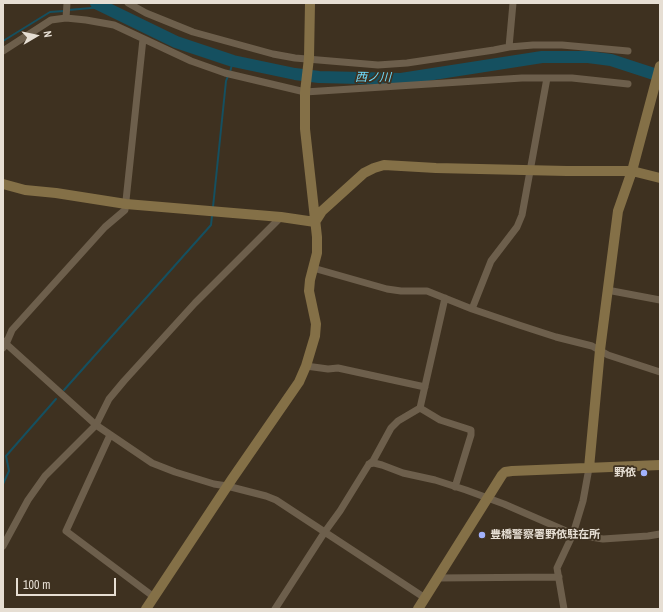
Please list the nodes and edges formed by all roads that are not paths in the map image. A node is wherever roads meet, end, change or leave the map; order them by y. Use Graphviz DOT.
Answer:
graph roads {
  1 [pos="67,3"];
  2 [pos="310,3"];
  3 [pos="513,3"];
  4 [pos="132,4"];
  5 [pos="66,16"];
  6 [pos="143,39"];
  7 [pos="510,46"];
  8 [pos="3,51"];
  9 [pos="628,51"];
  10 [pos="309,58"];
  11 [pos="660,66"];
  12 [pos="547,78"];
  13 [pos="628,84"];
  14 [pos="657,87"];
  15 [pos="305,92"];
  16 [pos="530,170"];
  17 [pos="632,171"];
  18 [pos="660,178"];
  19 [pos="3,184"];
  20 [pos="126,204"];
  21 [pos="281,217"];
  22 [pos="315,222"];
  23 [pos="313,268"];
  24 [pos="607,290"];
  25 [pos="446,298"];
  26 [pos="660,300"];
  27 [pos="472,309"];
  28 [pos="4,344"];
  29 [pos="600,350"];
  30 [pos="306,366"];
  31 [pos="660,372"];
  32 [pos="425,387"];
  33 [pos="420,408"];
  34 [pos="96,425"];
  35 [pos="110,435"];
  36 [pos="370,464"];
  37 [pos="660,465"];
  38 [pos="589,468"];
  39 [pos="227,486"];
  40 [pos="455,487"];
  41 [pos="488,498"];
  42 [pos="324,532"];
  43 [pos="573,534"];
  44 [pos="660,534"];
  45 [pos="3,546"];
  46 [pos="559,577"];
  47 [pos="438,578"];
  48 [pos="154,597"];
  49 [pos="425,598"];
  50 [pos="146,609"];
  51 [pos="275,609"];
  52 [pos="418,609"];
  53 [pos="564,609"];
  1 -- 5 [label="street"];
  2 -- 10 [label="street"];
  3 -- 7 [label="street"];
  4 -- 10 [label="street"];
  5 -- 6 [label="street"];
  5 -- 8 [label="street"];
  6 -- 15 [label="street"];
  6 -- 20 [label="street"];
  7 -- 9 [label="street"];
  7 -- 10 [label="street"];
  10 -- 15 [label="street"];
  11 -- 14 [label="street"];
  12 -- 13 [label="street"];
  12 -- 15 [label="street"];
  12 -- 16 [label="street"];
  14 -- 17 [label="street"];
  15 -- 22 [label="street"];
  16 -- 17 [label="street"];
  16 -- 22 [label="street"];
  16 -- 27 [label="street"];
  17 -- 18 [label="street"];
  17 -- 24 [label="street"];
  19 -- 20 [label="street"];
  20 -- 21 [label="street"];
  20 -- 28 [label="street"];
  21 -- 22 [label="street"];
  21 -- 34 [label="street"];
  22 -- 23 [label="street"];
  23 -- 25 [label="street"];
  23 -- 30 [label="street"];
  24 -- 26 [label="street"];
  24 -- 29 [label="street"];
  25 -- 27 [label="street"];
  25 -- 32 [label="street"];
  27 -- 29 [label="street"];
  28 -- 34 [label="street"];
  29 -- 31 [label="street"];
  29 -- 38 [label="street"];
  30 -- 32 [label="street"];
  30 -- 39 [label="street"];
  32 -- 33 [label="street"];
  33 -- 36 [label="street"];
  33 -- 40 [label="street"];
  34 -- 35 [label="street"];
  34 -- 45 [label="street"];
  35 -- 39 [label="street"];
  35 -- 48 [label="street"];
  36 -- 40 [label="street"];
  36 -- 42 [label="street"];
  37 -- 38 [label="street"];
  38 -- 41 [label="street"];
  38 -- 43 [label="street"];
  39 -- 42 [label="street"];
  39 -- 48 [label="street"];
  40 -- 41 [label="street"];
  41 -- 43 [label="street"];
  41 -- 47 [label="street"];
  42 -- 49 [label="street"];
  42 -- 51 [label="street"];
  43 -- 44 [label="street"];
  43 -- 46 [label="street"];
  46 -- 47 [label="street"];
  46 -- 53 [label="street"];
  47 -- 49 [label="street"];
  48 -- 50 [label="street"];
  49 -- 52 [label="street"];
}
